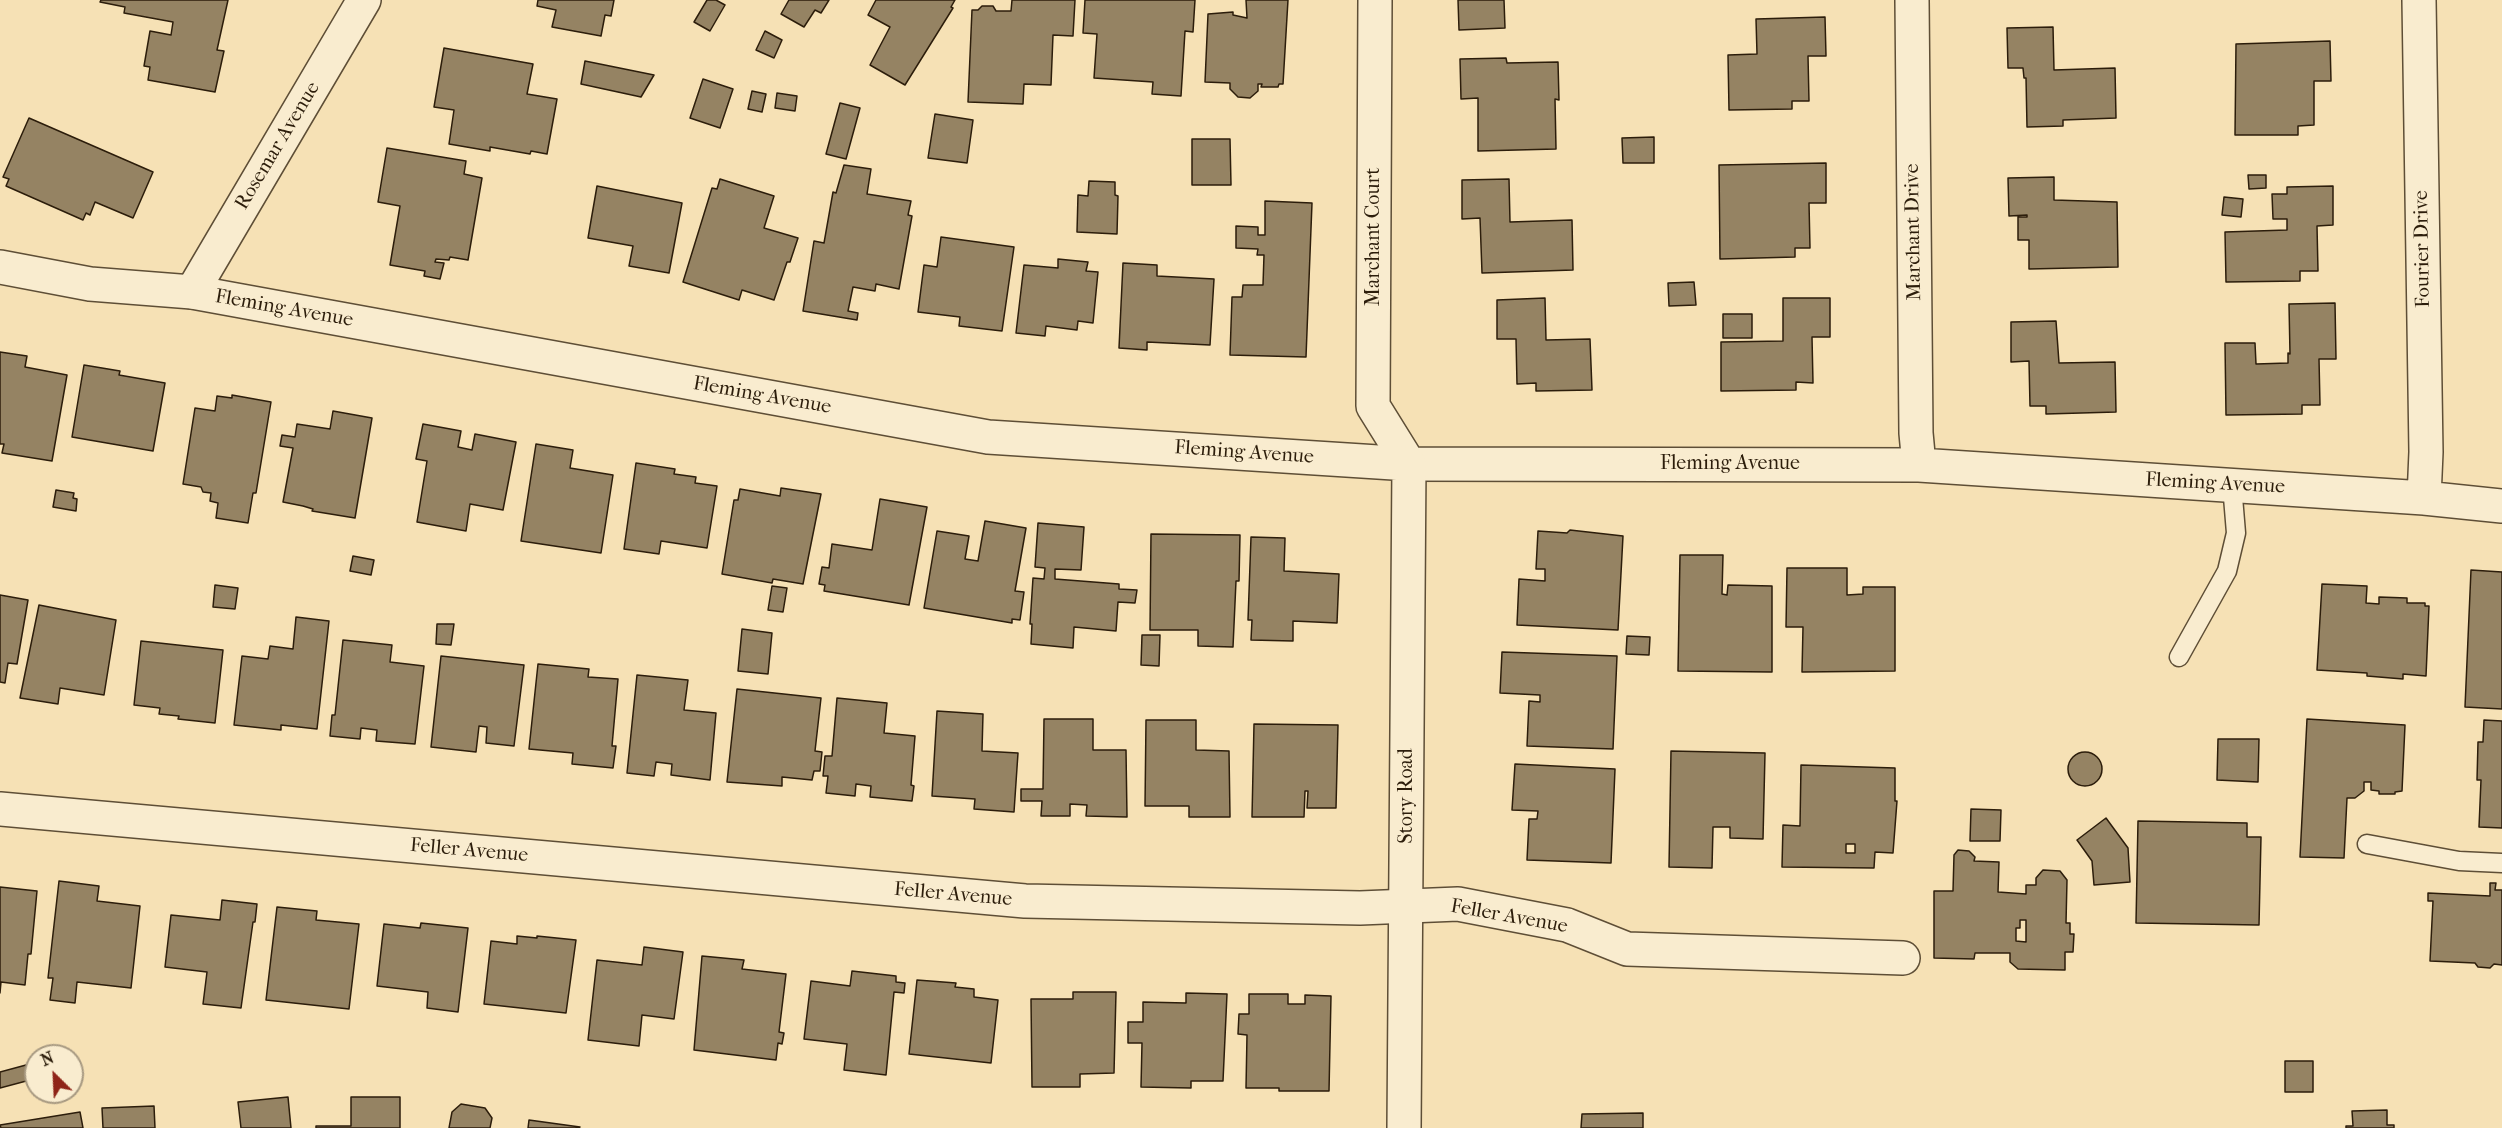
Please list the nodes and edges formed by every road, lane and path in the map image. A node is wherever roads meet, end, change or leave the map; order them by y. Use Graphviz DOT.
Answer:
graph roads {
  1 [pos="364,0"];
  2 [pos="1375,0"];
  3 [pos="1912,0"];
  4 [pos="2419,0"];
  5 [pos="0,267"];
  6 [pos="192,292"];
  7 [pos="1409,464"];
  8 [pos="1919,465"];
  9 [pos="2232,485"];
  10 [pos="2424,498"];
  11 [pos="2502,506"];
  12 [pos="2179,657"];
  13 [pos="0,809"];
  14 [pos="2367,844"];
  15 [pos="2502,863"];
  16 [pos="1406,906"];
  17 [pos="1903,958"];
  18 [pos="1404,1128"];
  1 -- 6 [label="street, Rosemar Avenue"];
  2 -- 7 [label="street, Marchant Court"];
  3 -- 8 [label="street, Marchant Drive"];
  4 -- 10 [label="street, Fourier Drive"];
  5 -- 6 [label="street, Fleming Avenue"];
  6 -- 7 [label="street, Fleming Avenue"];
  7 -- 8 [label="street, Fleming Avenue"];
  7 -- 16 [label="street, Story Road"];
  8 -- 9 [label="street, Fleming Avenue"];
  9 -- 10 [label="street, Fleming Avenue"];
  9 -- 12 [label="lane"];
  10 -- 11 [label="street, Fleming Avenue"];
  13 -- 16 [label="street, Feller Avenue"];
  14 -- 15 [label="lane"];
  16 -- 17 [label="street, Feller Avenue"];
  16 -- 18 [label="street, Story Road"];
}
